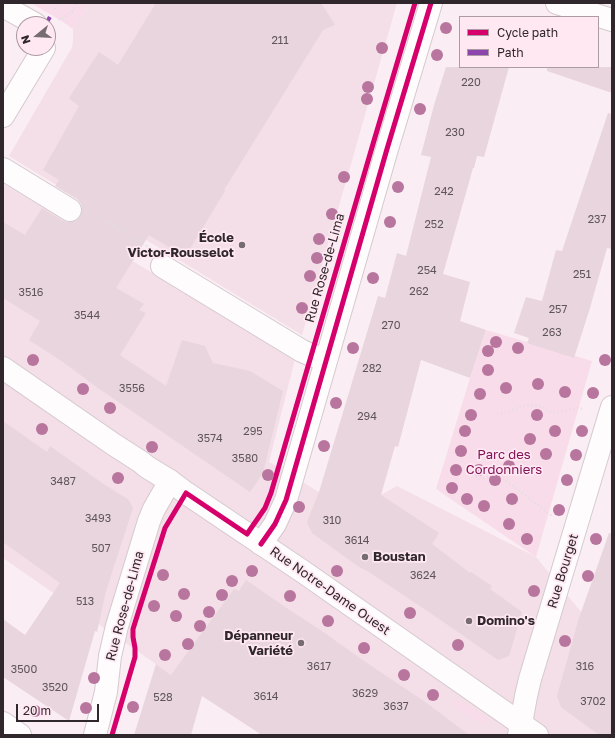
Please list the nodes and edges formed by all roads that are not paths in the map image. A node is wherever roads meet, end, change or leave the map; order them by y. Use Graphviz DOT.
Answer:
graph roads {
  1 [pos="431,3"];
  2 [pos="556,3"];
  3 [pos="3,6"];
  4 [pos="21,16"];
  5 [pos="599,16"];
  6 [pos="599,16"];
  7 [pos="612,20"];
  8 [pos="39,56"];
  9 [pos="3,116"];
  10 [pos="3,169"];
  11 [pos="70,210"];
  12 [pos="162,266"];
  13 [pos="326,360"];
  14 [pos="3,368"];
  15 [pos="612,407"];
  16 [pos="170,481"];
  17 [pos="261,544"];
  18 [pos="3,723"];
  19 [pos="525,731"];
  20 [pos="20,735"];
  21 [pos="95,735"];
  1 -- 13 [label="street, Rue Rose-de-Lima"];
  2 -- 5 [label="street"];
  3 -- 4 [label="street"];
  6 -- 7 [label="street"];
  8 -- 9 [label="street"];
  10 -- 11 [label="street"];
  12 -- 13 [label="street"];
  13 -- 17 [label="street, Rue Rose-de-Lima"];
  14 -- 16 [label="street, Rue Notre-Dame Ouest"];
  15 -- 19 [label="street, Rue Bourget"];
  16 -- 17 [label="street, Rue Notre-Dame Ouest"];
  16 -- 21 [label="street, Rue Rose-de-Lima"];
  17 -- 19 [label="street, Rue Notre-Dame Ouest"];
  18 -- 20 [label="street"];
}
